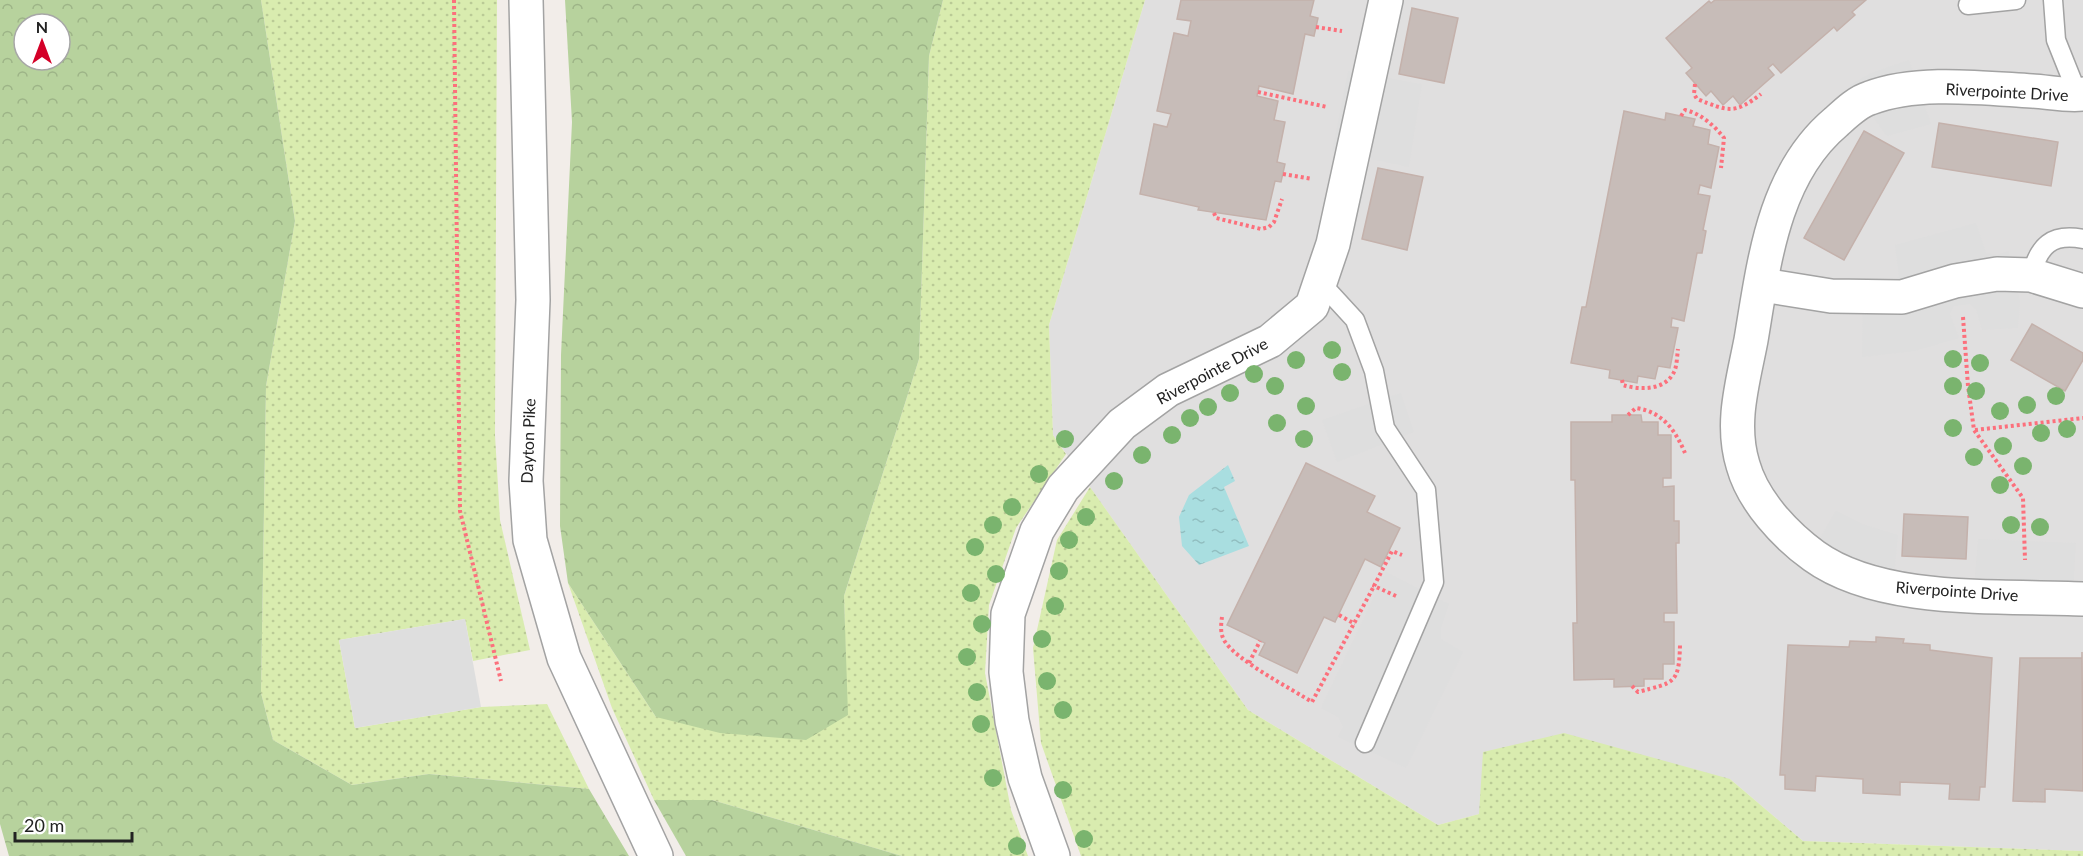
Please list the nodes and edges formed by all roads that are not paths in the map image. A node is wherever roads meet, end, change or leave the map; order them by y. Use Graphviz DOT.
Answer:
graph roads {
  1 [pos="526,0"];
  2 [pos="1386,0"];
  3 [pos="2016,0"];
  4 [pos="2054,0"];
  5 [pos="1968,4"];
  6 [pos="2080,95"];
  7 [pos="2083,239"];
  8 [pos="2031,275"];
  9 [pos="1321,283"];
  10 [pos="1762,285"];
  11 [pos="2083,291"];
  12 [pos="2083,599"];
  13 [pos="1365,743"];
  14 [pos="656,856"];
  15 [pos="1053,856"];
  1 -- 14 [label="street, Dayton Pike"];
  2 -- 9 [label="street, Riverpointe Drive"];
  3 -- 5 [label="lane"];
  4 -- 6 [label="lane"];
  6 -- 10 [label="street, Riverpointe Drive"];
  7 -- 8 [label="lane"];
  8 -- 10 [label="street"];
  8 -- 11 [label="street"];
  9 -- 13 [label="lane"];
  9 -- 15 [label="street, Riverpointe Drive"];
  10 -- 12 [label="street, Riverpointe Drive"];
}
